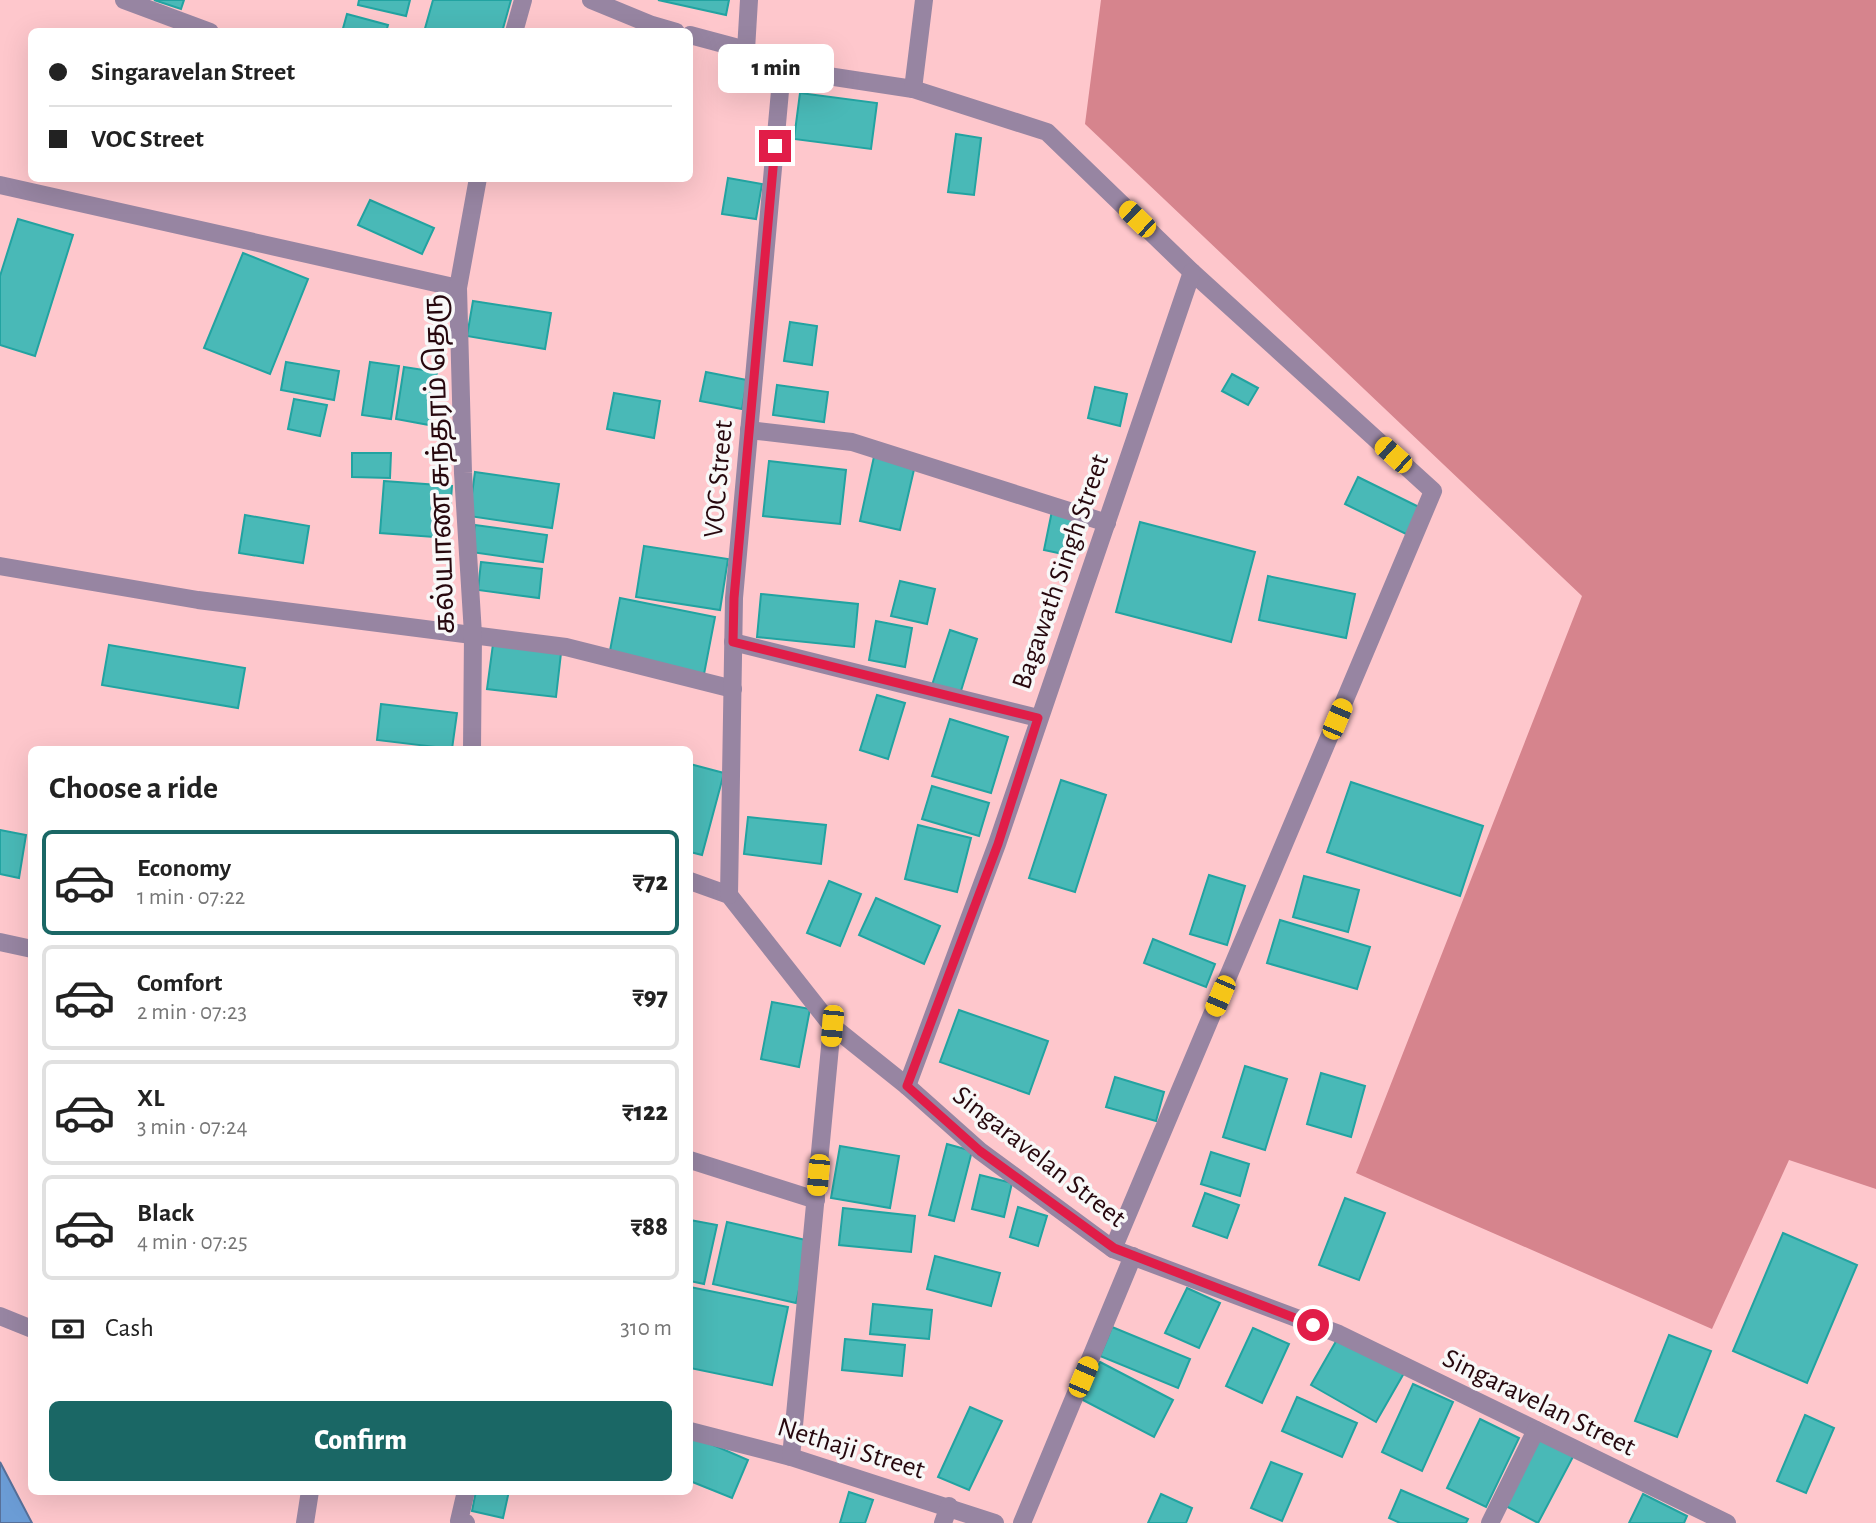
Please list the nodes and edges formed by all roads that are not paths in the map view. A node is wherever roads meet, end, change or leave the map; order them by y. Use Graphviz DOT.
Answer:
graph roads {
  1 [pos="124,0"];
  2 [pos="523,0"];
  3 [pos="591,0"];
  4 [pos="748,0"];
  5 [pos="924,0"];
  6 [pos="198,28"];
  7 [pos="515,28"];
  8 [pos="663,28"];
  9 [pos="693,36"];
  10 [pos="746,50"];
  11 [pos="782,69"];
  12 [pos="913,89"];
  13 [pos="477,182"];
  14 [pos="0,185"];
  15 [pos="1192,272"];
  16 [pos="458,288"];
  17 [pos="750,430"];
  18 [pos="1107,523"];
  19 [pos="0,566"];
  20 [pos="473,634"];
  21 [pos="733,642"];
  22 [pos="733,689"];
  23 [pos="1038,718"];
  24 [pos="472,746"];
  25 [pos="693,882"];
  26 [pos="729,895"];
  27 [pos="0,942"];
  28 [pos="28,948"];
  29 [pos="832,1026"];
  30 [pos="907,1086"];
  31 [pos="693,1161"];
  32 [pos="816,1200"];
  33 [pos="1114,1248"];
  34 [pos="1133,1256"];
  35 [pos="0,1316"];
  36 [pos="28,1327"];
  37 [pos="1536,1430"];
  38 [pos="693,1431"];
  39 [pos="790,1457"];
  40 [pos="309,1495"];
  41 [pos="465,1495"];
  42 [pos="946,1515"];
  43 [pos="461,1522"];
  44 [pos="305,1523"];
  45 [pos="995,1523"];
  46 [pos="1022,1523"];
  47 [pos="1490,1523"];
  48 [pos="1727,1523"];
  1 -- 6 [label="street"];
  2 -- 7 [label="street"];
  3 -- 8 [label="street"];
  4 -- 10 [label="street"];
  5 -- 12 [label="street"];
  9 -- 10 [label="street"];
  10 -- 11 [label="street"];
  11 -- 12 [label="street"];
  11 -- 17 [label="street, VOC Street"];
  12 -- 15 [label="street"];
  13 -- 16 [label="street, கல்யாண சுந்தரம் தெரு"];
  14 -- 16 [label="street"];
  15 -- 18 [label="street, Bagawath Singh Street"];
  15 -- 33 [label="street"];
  16 -- 20 [label="street, கல்யாண சுந்தரம் தெரு"];
  17 -- 18 [label="street"];
  17 -- 21 [label="street, VOC Street"];
  18 -- 23 [label="street, Bagawath Singh Street"];
  19 -- 20 [label="street"];
  20 -- 22 [label="street"];
  20 -- 24 [label="street, கல்யாண சுந்தரம் தெரு"];
  21 -- 22 [label="street, VOC Street"];
  21 -- 23 [label="street"];
  22 -- 26 [label="street, VOC Street"];
  23 -- 30 [label="street, Bagawath Singh Street"];
  25 -- 26 [label="street"];
  26 -- 29 [label="street, Singaravelan Street"];
  27 -- 28 [label="street"];
  29 -- 30 [label="street, Singaravelan Street"];
  29 -- 32 [label="street"];
  30 -- 33 [label="street, Singaravelan Street"];
  31 -- 32 [label="street"];
  32 -- 39 [label="street"];
  33 -- 34 [label="street, Singaravelan Street"];
  34 -- 37 [label="street, Singaravelan Street"];
  34 -- 46 [label="street"];
  35 -- 36 [label="street"];
  37 -- 47 [label="street"];
  37 -- 48 [label="street, Singaravelan Street"];
  38 -- 39 [label="street, Nethaji Street"];
  39 -- 42 [label="street, Nethaji Street"];
  40 -- 44 [label="street"];
  41 -- 43 [label="street"];
  42 -- 45 [label="street, Nethaji Street"];
}
